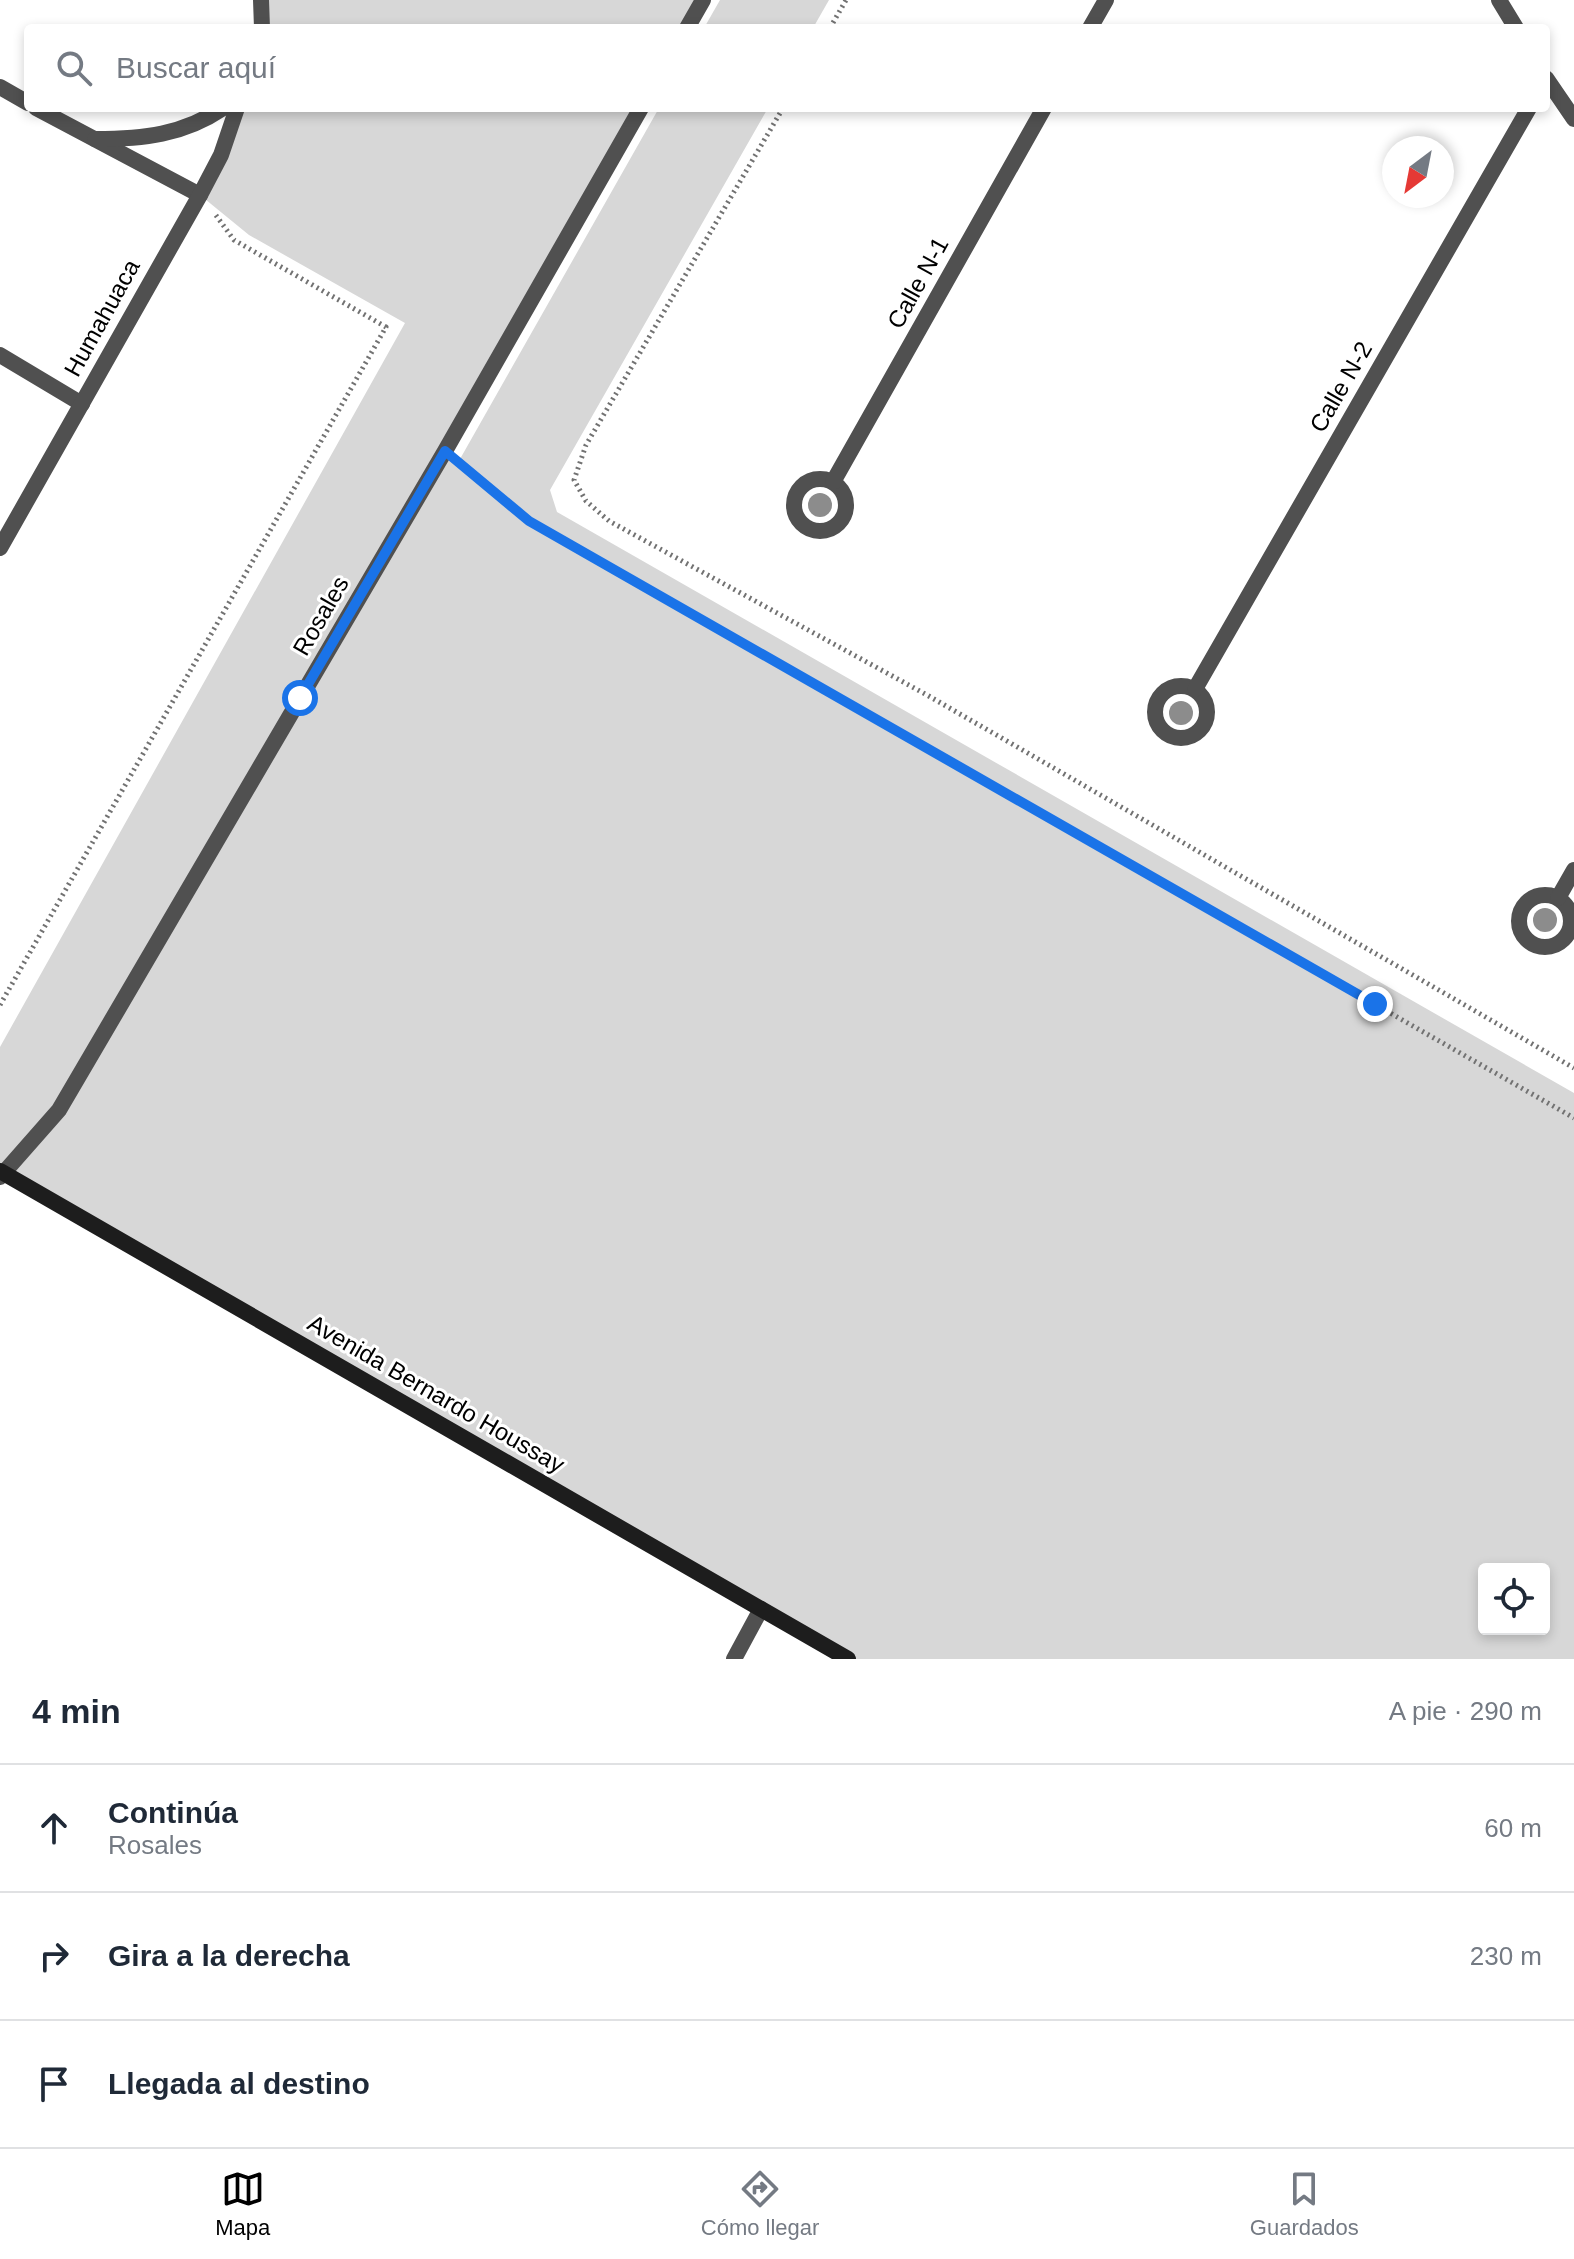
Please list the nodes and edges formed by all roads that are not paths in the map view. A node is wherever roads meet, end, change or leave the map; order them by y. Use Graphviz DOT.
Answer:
graph roads {
  1 [pos="261,0"];
  2 [pos="703,0"];
  3 [pos="1106,0"];
  4 [pos="1499,0"];
  5 [pos="262,24"];
  6 [pos="689,24"];
  7 [pos="1092,24"];
  8 [pos="1514,24"];
  9 [pos="1550,85"];
  10 [pos="0,87"];
  11 [pos="24,101"];
  12 [pos="43,112"];
  13 [pos="216,112"];
  14 [pos="236,112"];
  15 [pos="639,112"];
  16 [pos="1042,112"];
  17 [pos="1527,112"];
  18 [pos="1574,119"];
  19 [pos="92,140"];
  20 [pos="200,195"];
  21 [pos="0,355"];
  22 [pos="82,404"];
  23 [pos="833,482"];
  24 [pos="0,548"];
  25 [pos="1195,689"];
  26 [pos="1574,870"];
  27 [pos="1558,898"];
  28 [pos="1,1174"];
  29 [pos="761,1609"];
  30 [pos="734,1659"];
  31 [pos="848,1659"];
  1 -- 5 [label="street"];
  2 -- 6 [label="street"];
  3 -- 7 [label="street"];
  4 -- 8 [label="street"];
  9 -- 18 [label="street"];
  10 -- 11 [label="street"];
  12 -- 19 [label="street"];
  13 -- 19 [label="street"];
  14 -- 20 [label="street, Humahuaca"];
  15 -- 28 [label="street, Rosales"];
  16 -- 23 [label="street, Calle N-1"];
  17 -- 25 [label="street, Calle N-2"];
  19 -- 20 [label="street"];
  20 -- 22 [label="street, Humahuaca"];
  21 -- 22 [label="street"];
  22 -- 24 [label="street, Humahuaca"];
  26 -- 27 [label="street"];
  28 -- 29 [label="main road, Avenida Bernardo Houssay"];
  29 -- 30 [label="street"];
  29 -- 31 [label="main road, Avenida Bernardo Houssay"];
}
